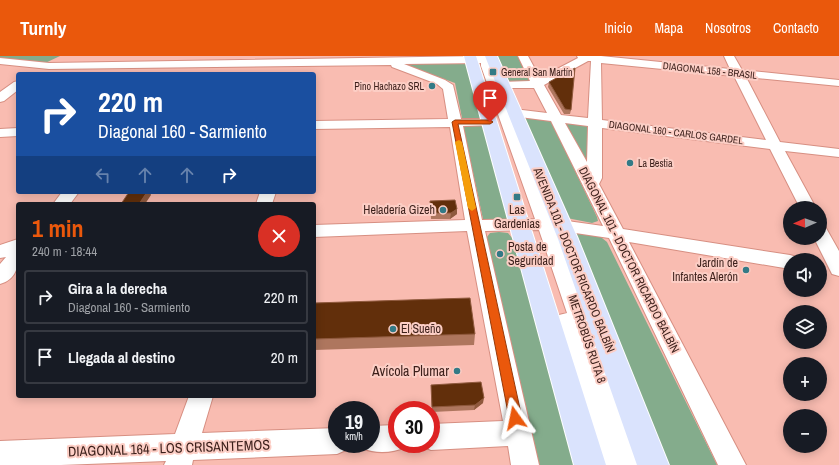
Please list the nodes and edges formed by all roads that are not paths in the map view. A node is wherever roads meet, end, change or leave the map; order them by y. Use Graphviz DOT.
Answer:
graph roads {
  1 [pos="65,56"];
  2 [pos="523,56"];
  3 [pos="729,56"];
  4 [pos="590,57"];
  5 [pos="443,58"];
  6 [pos="482,58"];
  7 [pos="311,59"];
  8 [pos="395,59"];
  9 [pos="180,60"];
  10 [pos="0,61"];
  11 [pos="43,66"];
  12 [pos="35,72"];
  13 [pos="170,72"];
  14 [pos="308,72"];
  15 [pos="738,73"];
  16 [pos="839,83"];
  17 [pos="538,84"];
  18 [pos="502,85"];
  19 [pos="16,86"];
  20 [pos="449,87"];
  21 [pos="0,98"];
  22 [pos="514,113"];
  23 [pos="556,117"];
  24 [pos="455,122"];
  25 [pos="490,122"];
  26 [pos="596,122"];
  27 [pos="316,126"];
  28 [pos="16,132"];
  29 [pos="0,133"];
  30 [pos="775,144"];
  31 [pos="839,153"];
  32 [pos="591,184"];
  33 [pos="804,201"];
  34 [pos="541,224"];
  35 [pos="475,226"];
  36 [pos="316,231"];
  37 [pos="614,232"];
  38 [pos="0,240"];
  39 [pos="16,240"];
  40 [pos="826,245"];
  41 [pos="16,246"];
  42 [pos="0,252"];
  43 [pos="16,257"];
  44 [pos="783,261"];
  45 [pos="827,268"];
  46 [pos="839,270"];
  47 [pos="0,277"];
  48 [pos="200,398"];
  49 [pos="518,433"];
  50 [pos="440,437"];
  51 [pos="328,441"];
  52 [pos="0,454"];
  53 [pos="181,456"];
  54 [pos="119,457"];
  55 [pos="525,465"];
  56 [pos="590,465"];
  57 [pos="614,465"];
  58 [pos="631,465"];
  59 [pos="653,465"];
  60 [pos="732,465"];
  1 -- 11 [label="street"];
  2 -- 17 [label="street, DIAGONAL 101 - DOCTOR RICARDO BALBÍN"];
  3 -- 15 [label="street"];
  4 -- 15 [label="street, DIAGONAL 158 - BRASIL"];
  4 -- 17 [label="street"];
  4 -- 26 [label="street"];
  5 -- 6 [label="street"];
  5 -- 8 [label="street"];
  5 -- 20 [label="street"];
  6 -- 18 [label="main road, AVENIDA 101 - DOCTOR RICARDO BALBÍN"];
  6 -- 25 [label="main road, AVENIDA 101 - DOCTOR RICARDO BALBÍN"];
  6 -- 34 [label="street, METROBÚS RUTA 8"];
  7 -- 8 [label="street"];
  7 -- 9 [label="street"];
  7 -- 14 [label="street"];
  8 -- 20 [label="street"];
  9 -- 11 [label="street"];
  9 -- 13 [label="street"];
  10 -- 11 [label="street"];
  11 -- 12 [label="street"];
  15 -- 16 [label="street, DIAGONAL 158 - BRASIL"];
  15 -- 30 [label="street"];
  17 -- 18 [label="street"];
  17 -- 23 [label="street, DIAGONAL 101 - DOCTOR RICARDO BALBÍN"];
  18 -- 22 [label="main road, AVENIDA 101 - DOCTOR RICARDO BALBÍN"];
  19 -- 21 [label="street"];
  20 -- 24 [label="street"];
  22 -- 23 [label="street, DIAGONAL 160 - CARLOS GARDEL"];
  22 -- 34 [label="main road, AVENIDA 101 - DOCTOR RICARDO BALBÍN"];
  23 -- 26 [label="street, DIAGONAL 160 - CARLOS GARDEL"];
  23 -- 32 [label="street, DIAGONAL 101 - DOCTOR RICARDO BALBÍN"];
  24 -- 25 [label="street"];
  24 -- 27 [label="street"];
  24 -- 35 [label="street"];
  25 -- 34 [label="main road, AVENIDA 101 - DOCTOR RICARDO BALBÍN"];
  26 -- 30 [label="street, DIAGONAL 160 - CARLOS GARDEL"];
  26 -- 32 [label="street"];
  28 -- 29 [label="street"];
  30 -- 31 [label="street, DIAGONAL 160 - CARLOS GARDEL"];
  30 -- 33 [label="street"];
  32 -- 37 [label="street, DIAGONAL 101 - DOCTOR RICARDO BALBÍN"];
  34 -- 35 [label="street"];
  34 -- 37 [label="street"];
  34 -- 56 [label="main road, AVENIDA 101 - DOCTOR RICARDO BALBÍN"];
  34 -- 57 [label="street, METROBÚS RUTA 8"];
  34 -- 58 [label="street, METROBÚS RUTA 8"];
  34 -- 59 [label="main road, AVENIDA 101 - DOCTOR RICARDO BALBÍN"];
  35 -- 36 [label="street"];
  35 -- 49 [label="street"];
  37 -- 44 [label="street"];
  37 -- 60 [label="street, DIAGONAL 101 - DOCTOR RICARDO BALBÍN"];
  38 -- 39 [label="street"];
  40 -- 46 [label="street"];
  41 -- 42 [label="street"];
  43 -- 47 [label="street"];
  45 -- 46 [label="street"];
  48 -- 53 [label="street"];
  49 -- 50 [label="street"];
  49 -- 55 [label="street"];
  51 -- 53 [label="street, DIAGONAL 164 - LOS CRISANTEMOS"];
  52 -- 54 [label="street, DIAGONAL 164 - LOS CRISANTEMOS"];
  53 -- 54 [label="street, DIAGONAL 164 - LOS CRISANTEMOS"];
}
